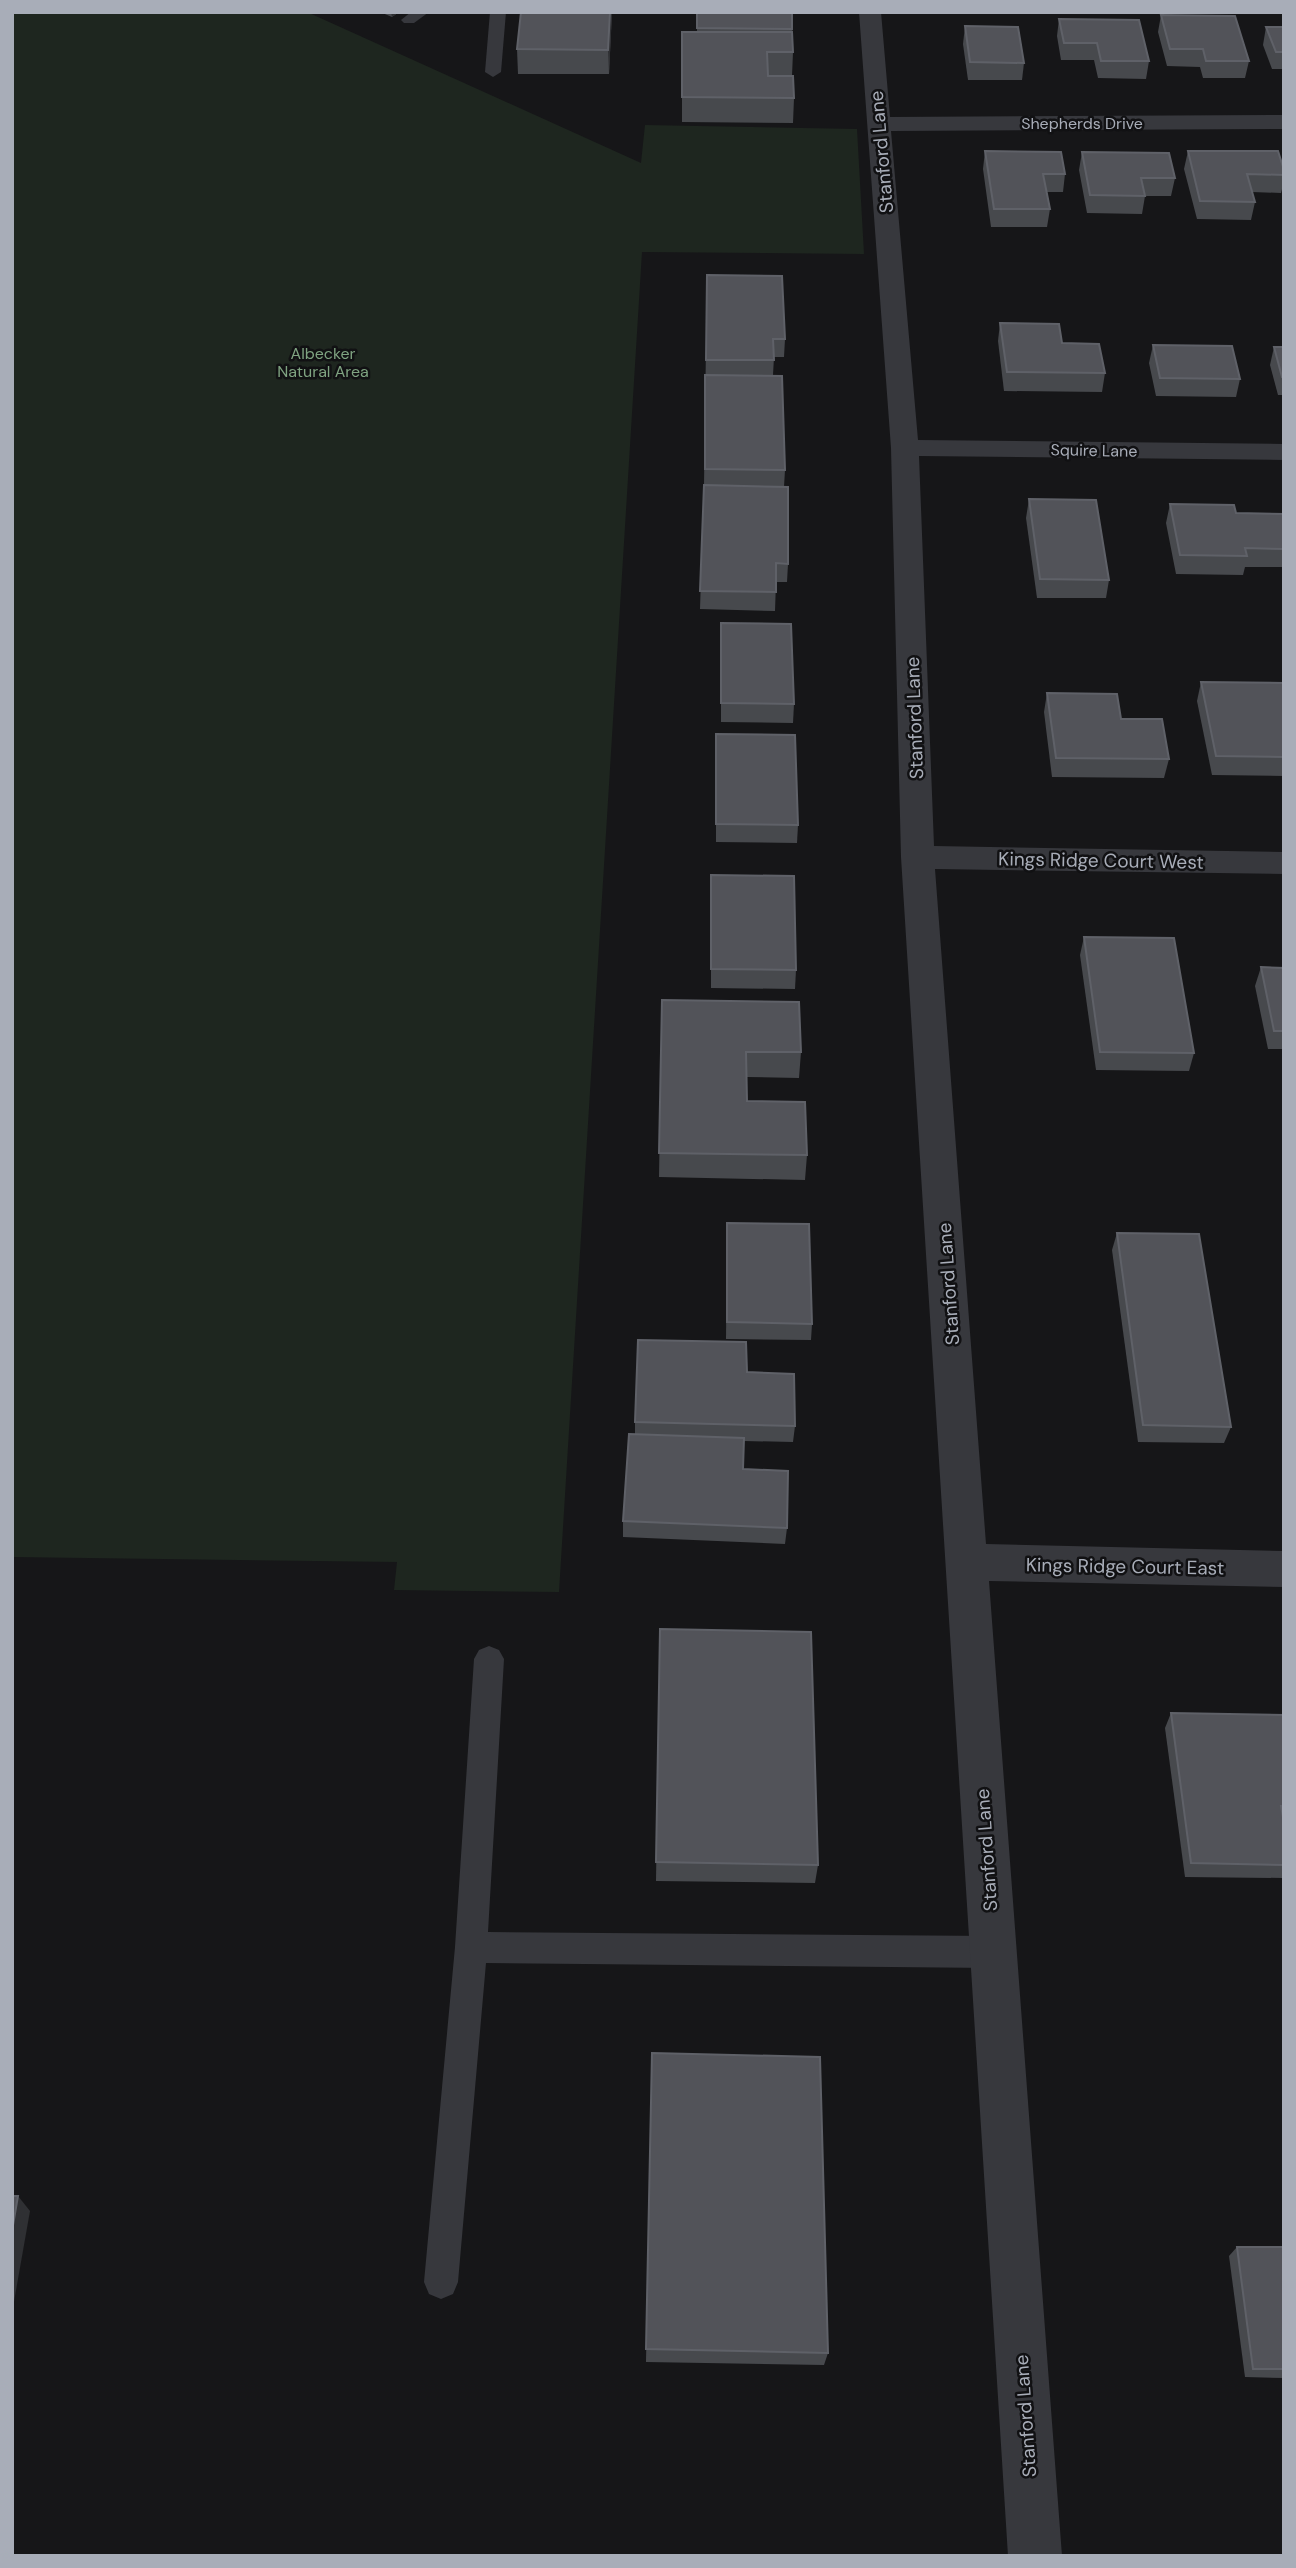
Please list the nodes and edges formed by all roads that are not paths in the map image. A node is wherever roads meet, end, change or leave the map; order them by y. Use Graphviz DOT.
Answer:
graph roads {
  1 [pos="498,12"];
  2 [pos="870,12"];
  3 [pos="493,72"];
  4 [pos="1284,122"];
  5 [pos="880,124"];
  6 [pos="905,448"];
  7 [pos="1284,452"];
  8 [pos="918,857"];
  9 [pos="1284,863"];
  10 [pos="967,1562"];
  11 [pos="1284,1569"];
  12 [pos="489,1659"];
  13 [pos="471,1947"];
  14 [pos="993,1952"];
  15 [pos="441,2282"];
  16 [pos="1035,2556"];
  1 -- 3 [label="lane"];
  2 -- 5 [label="street, Stanford Lane"];
  4 -- 5 [label="street, Shepherds Drive"];
  5 -- 6 [label="street, Stanford Lane"];
  6 -- 7 [label="street, Squire Lane"];
  6 -- 8 [label="street, Stanford Lane"];
  8 -- 9 [label="street, Kings Ridge Court West"];
  8 -- 10 [label="street, Stanford Lane"];
  10 -- 11 [label="street, Kings Ridge Court East"];
  10 -- 14 [label="street, Stanford Lane"];
  12 -- 13 [label="lane"];
  13 -- 14 [label="lane"];
  13 -- 15 [label="lane"];
  14 -- 16 [label="street, Stanford Lane"];
}
